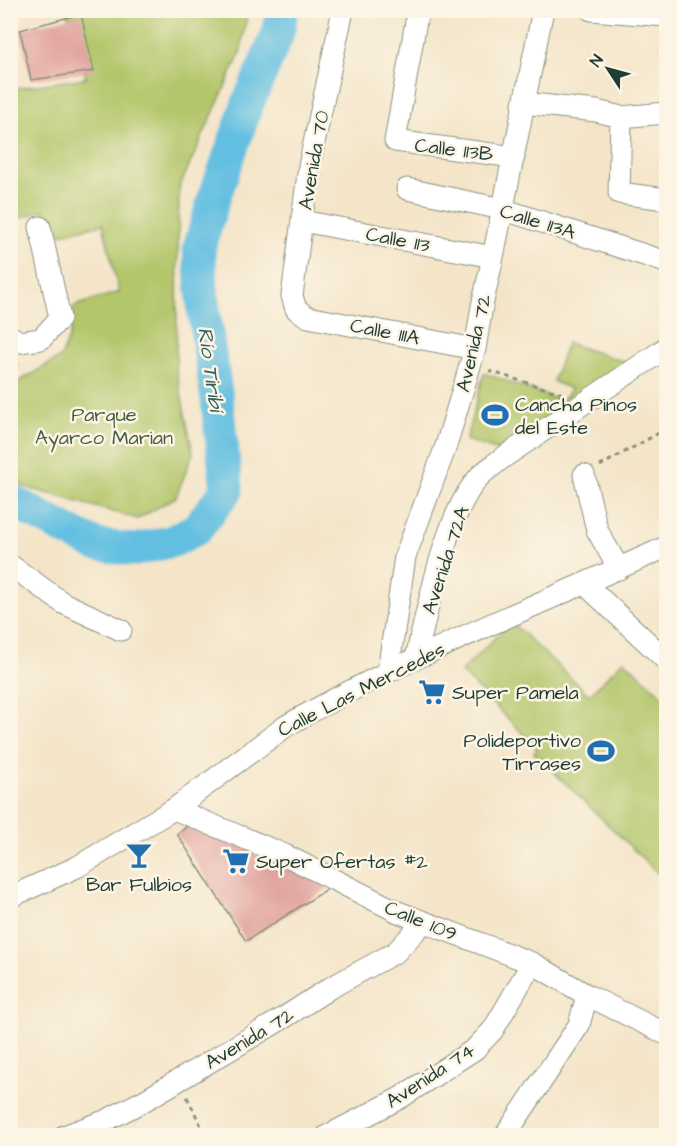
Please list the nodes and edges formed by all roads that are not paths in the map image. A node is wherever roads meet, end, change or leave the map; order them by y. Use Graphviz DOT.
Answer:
graph roads {
  1 [pos="343,10"];
  2 [pos="417,10"];
  3 [pos="543,10"];
  4 [pos="591,10"];
  5 [pos="666,16"];
  6 [pos="523,103"];
  7 [pos="666,113"];
  8 [pos="621,117"];
  9 [pos="514,157"];
  10 [pos="407,189"];
  11 [pos="666,199"];
  12 [pos="502,208"];
  13 [pos="302,221"];
  14 [pos="40,227"];
  15 [pos="493,257"];
  16 [pos="666,262"];
  17 [pos="296,309"];
  18 [pos="10,336"];
  19 [pos="666,348"];
  20 [pos="473,357"];
  21 [pos="584,475"];
  22 [pos="666,546"];
  23 [pos="10,565"];
  24 [pos="619,568"];
  25 [pos="585,584"];
  26 [pos="121,630"];
  27 [pos="416,658"];
  28 [pos="666,660"];
  29 [pos="388,671"];
  30 [pos="174,809"];
  31 [pos="10,897"];
  32 [pos="423,923"];
  33 [pos="532,963"];
  34 [pos="586,995"];
  35 [pos="666,1034"];
  36 [pos="64,1136"];
  37 [pos="327,1136"];
  38 [pos="505,1136"];
  1 -- 13 [label="street, Avenida 70"];
  2 -- 9 [label="street, Calle 113B"];
  3 -- 6 [label="street, Avenida 72"];
  4 -- 5 [label="street"];
  6 -- 8 [label="street"];
  6 -- 9 [label="street, Avenida 72"];
  7 -- 8 [label="street"];
  8 -- 11 [label="street"];
  9 -- 12 [label="street, Avenida 72"];
  10 -- 12 [label="street, Calle 113A"];
  12 -- 15 [label="street, Avenida 72"];
  12 -- 16 [label="street, Calle 113A"];
  13 -- 15 [label="street, Calle 113"];
  13 -- 17 [label="street, Avenida 70"];
  14 -- 18 [label="street"];
  15 -- 20 [label="street, Avenida 72"];
  17 -- 20 [label="street, Calle 111A"];
  19 -- 27 [label="street, Avenida 72A"];
  20 -- 29 [label="street, Avenida 72"];
  21 -- 24 [label="street"];
  22 -- 24 [label="street, Calle Las Mercedes"];
  23 -- 26 [label="street"];
  24 -- 25 [label="street, Calle Las Mercedes"];
  25 -- 27 [label="street, Calle Las Mercedes"];
  25 -- 28 [label="street"];
  27 -- 29 [label="street, Calle Las Mercedes"];
  29 -- 30 [label="street, Calle Las Mercedes"];
  30 -- 31 [label="street, Calle Las Mercedes"];
  30 -- 32 [label="street, Calle 109"];
  32 -- 33 [label="street, Calle 109"];
  32 -- 36 [label="street, Avenida 72"];
  33 -- 34 [label="street, Calle 109"];
  33 -- 37 [label="street, Avenida 74"];
  34 -- 35 [label="street, Calle 109"];
  34 -- 38 [label="street"];
}
